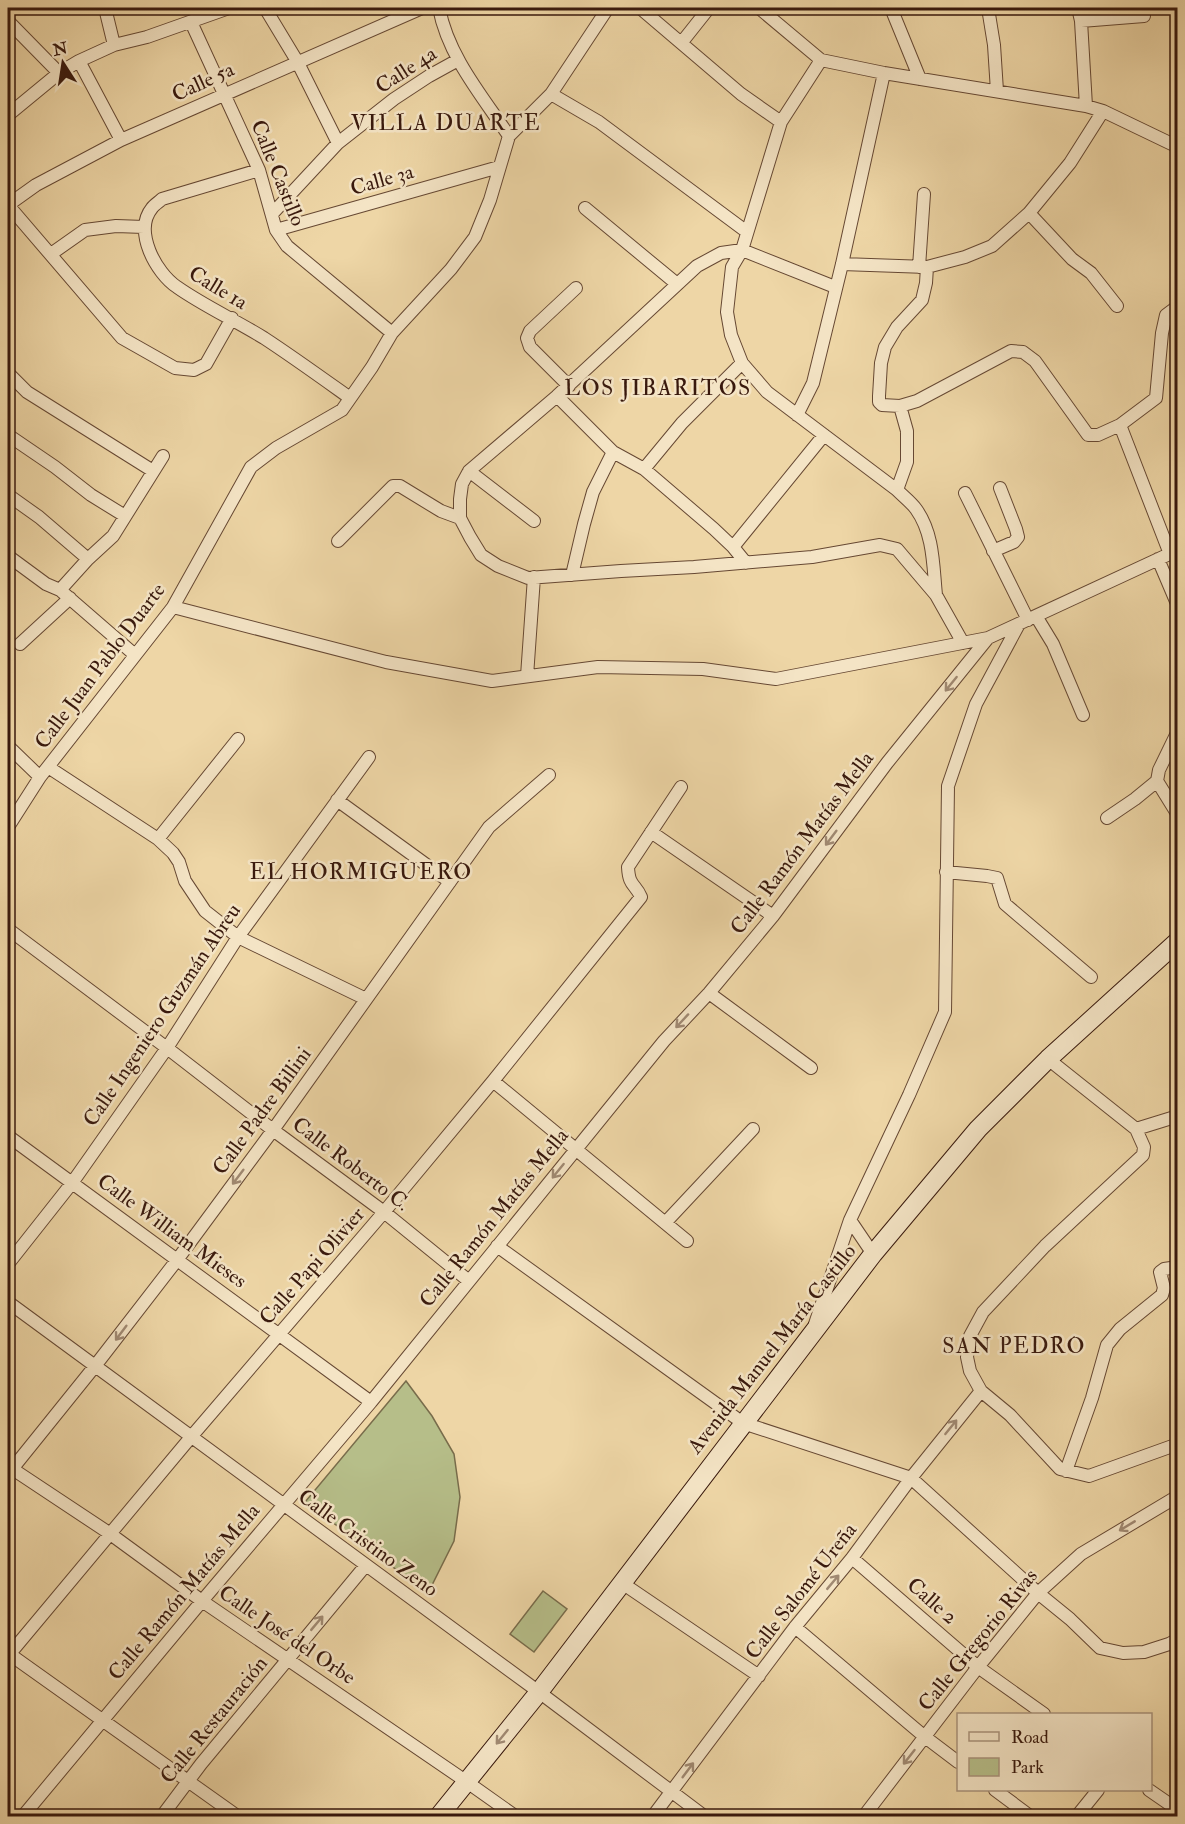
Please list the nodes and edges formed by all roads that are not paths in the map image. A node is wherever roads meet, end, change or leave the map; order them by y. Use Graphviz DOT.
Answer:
graph roads {
  1 [pos="105,8"];
  2 [pos="229,8"];
  3 [pos="266,8"];
  4 [pos="422,8"];
  5 [pos="439,8"];
  6 [pos="608,8"];
  7 [pos="640,8"];
  8 [pos="709,8"];
  9 [pos="759,8"];
  10 [pos="891,8"];
  11 [pos="988,8"];
  12 [pos="1078,8"];
  13 [pos="1144,16"];
  14 [pos="8,21"];
  15 [pos="1081,21"];
  16 [pos="191,22"];
  17 [pos="681,42"];
  18 [pos="114,45"];
  19 [pos="458,60"];
  20 [pos="821,60"];
  21 [pos="79,61"];
  22 [pos="297,61"];
  23 [pos="59,73"];
  24 [pos="884,73"];
  25 [pos="920,79"];
  26 [pos="997,91"];
  27 [pos="223,94"];
  28 [pos="551,94"];
  29 [pos="1086,106"];
  30 [pos="1103,111"];
  31 [pos="8,115"];
  32 [pos="781,123"];
  33 [pos="509,136"];
  34 [pos="121,140"];
  35 [pos="338,143"];
  36 [pos="1178,147"];
  37 [pos="499,166"];
  38 [pos="259,170"];
  39 [pos="924,194"];
  40 [pos="8,205"];
  41 [pos="585,208"];
  42 [pos="1029,213"];
  43 [pos="272,214"];
  44 [pos="144,227"];
  45 [pos="276,230"];
  46 [pos="747,232"];
  47 [pos="742,250"];
  48 [pos="51,254"];
  49 [pos="842,264"];
  50 [pos="923,267"];
  51 [pos="677,284"];
  52 [pos="836,287"];
  53 [pos="576,288"];
  54 [pos="1117,306"];
  55 [pos="1178,306"];
  56 [pos="232,318"];
  57 [pos="392,333"];
  58 [pos="742,363"];
  59 [pos="9,374"];
  60 [pos="569,386"];
  61 [pos="557,396"];
  62 [pos="350,398"];
  63 [pos="900,405"];
  64 [pos="797,415"];
  65 [pos="1120,425"];
  66 [pos="8,435"];
  67 [pos="824,435"];
  68 [pos="612,452"];
  69 [pos="163,456"];
  70 [pos="644,469"];
  71 [pos="153,471"];
  72 [pos="469,471"];
  73 [pos="1000,488"];
  74 [pos="897,490"];
  75 [pos="965,493"];
  76 [pos="8,495"];
  77 [pos="125,516"];
  78 [pos="460,518"];
  79 [pos="534,521"];
  80 [pos="338,541"];
  81 [pos="733,547"];
  82 [pos="993,551"];
  83 [pos="1168,554"];
  84 [pos="8,556"];
  85 [pos="88,559"];
  86 [pos="746,563"];
  87 [pos="572,575"];
  88 [pos="534,578"];
  89 [pos="65,594"];
  90 [pos="936,596"];
  91 [pos="1178,606"];
  92 [pos="173,607"];
  93 [pos="1028,620"];
  94 [pos="988,639"];
  95 [pos="963,643"];
  96 [pos="20,644"];
  97 [pos="135,655"];
  98 [pos="527,676"];
  99 [pos="1083,715"];
  100 [pos="1178,731"];
  101 [pos="238,739"];
  102 [pos="8,746"];
  103 [pos="369,757"];
  104 [pos="48,767"];
  105 [pos="549,776"];
  106 [pos="40,777"];
  107 [pos="1157,781"];
  108 [pos="681,787"];
  109 [pos="337,800"];
  110 [pos="1178,815"];
  111 [pos="1107,818"];
  112 [pos="8,826"];
  113 [pos="651,832"];
  114 [pos="158,839"];
  115 [pos="946,872"];
  116 [pos="450,882"];
  117 [pos="773,916"];
  118 [pos="8,929"];
  119 [pos="238,937"];
  120 [pos="1178,941"];
  121 [pos="1091,977"];
  122 [pos="709,993"];
  123 [pos="366,999"];
  124 [pos="166,1048"];
  125 [pos="1048,1059"];
  126 [pos="811,1068"];
  127 [pos="493,1081"];
  128 [pos="1178,1116"];
  129 [pos="753,1129"];
  130 [pos="1136,1129"];
  131 [pos="273,1130"];
  132 [pos="8,1136"];
  133 [pos="576,1149"];
  134 [pos="72,1183"];
  135 [pos="384,1212"];
  136 [pos="850,1220"];
  137 [pos="664,1222"];
  138 [pos="687,1241"];
  139 [pos="497,1246"];
  140 [pos="873,1254"];
  141 [pos="177,1260"];
  142 [pos="8,1264"];
  143 [pos="1178,1267"];
  144 [pos="469,1281"];
  145 [pos="8,1302"];
  146 [pos="812,1333"];
  147 [pos="279,1334"];
  148 [pos="95,1366"];
  149 [pos="981,1390"];
  150 [pos="371,1401"];
  151 [pos="743,1423"];
  152 [pos="191,1437"];
  153 [pos="1178,1444"];
  154 [pos="9,1469"];
  155 [pos="1066,1471"];
  156 [pos="911,1478"];
  157 [pos="1178,1496"];
  158 [pos="283,1504"];
  159 [pos="109,1533"];
  160 [pos="852,1558"];
  161 [pos="366,1565"];
  162 [pos="622,1583"];
  163 [pos="1038,1593"];
  164 [pos="202,1600"];
  165 [pos="795,1627"];
  166 [pos="1178,1639"];
  167 [pos="8,1655"];
  168 [pos="287,1659"];
  169 [pos="978,1667"];
  170 [pos="759,1676"];
  171 [pos="539,1692"];
  172 [pos="1043,1713"];
  173 [pos="102,1720"];
  174 [pos="925,1737"];
  175 [pos="957,1761"];
  176 [pos="187,1781"];
  177 [pos="467,1782"];
  178 [pos="996,1791"];
  179 [pos="1097,1791"];
  180 [pos="1150,1791"];
  181 [pos="671,1792"];
  182 [pos="1178,1810"];
  183 [pos="22,1816"];
  184 [pos="162,1816"];
  185 [pos="237,1816"];
  186 [pos="440,1816"];
  187 [pos="515,1816"];
  188 [pos="653,1816"];
  189 [pos="704,1816"];
  190 [pos="866,1816"];
  191 [pos="1030,1816"];
  192 [pos="1077,1816"];
  1 -- 18 [label="street"];
  2 -- 16 [label="street"];
  3 -- 22 [label="street"];
  4 -- 22 [label="street, Calle 5a"];
  5 -- 19 [label="street"];
  6 -- 28 [label="street"];
  7 -- 17 [label="street"];
  8 -- 17 [label="street"];
  9 -- 20 [label="street"];
  10 -- 25 [label="street"];
  11 -- 26 [label="street"];
  12 -- 15 [label="street"];
  13 -- 15 [label="street"];
  14 -- 23 [label="street"];
  15 -- 29 [label="street"];
  16 -- 18 [label="street"];
  16 -- 27 [label="street, Calle Castillo"];
  17 -- 32 [label="street"];
  18 -- 21 [label="street"];
  19 -- 33 [label="street"];
  19 -- 35 [label="street, Calle 4a"];
  20 -- 24 [label="street"];
  20 -- 32 [label="street"];
  21 -- 23 [label="street"];
  21 -- 34 [label="street"];
  22 -- 27 [label="street, Calle 5a"];
  22 -- 35 [label="street"];
  23 -- 31 [label="street"];
  24 -- 25 [label="street"];
  24 -- 49 [label="street"];
  25 -- 26 [label="street"];
  26 -- 29 [label="street"];
  27 -- 34 [label="street, Calle 5a"];
  27 -- 38 [label="street, Calle Castillo"];
  28 -- 33 [label="street"];
  28 -- 46 [label="street"];
  29 -- 30 [label="street"];
  30 -- 36 [label="street"];
  30 -- 42 [label="street"];
  32 -- 46 [label="street"];
  33 -- 37 [label="street, Calle Juan Pablo Duarte"];
  34 -- 40 [label="street, Calle 5a"];
  35 -- 43 [label="street, Calle 4a"];
  37 -- 45 [label="street, Calle 3a"];
  37 -- 57 [label="street, Calle Juan Pablo Duarte"];
  38 -- 43 [label="street, Calle Castillo"];
  38 -- 44 [label="street"];
  39 -- 50 [label="street"];
  40 -- 48 [label="street"];
  41 -- 51 [label="street"];
  42 -- 50 [label="street"];
  42 -- 54 [label="street"];
  43 -- 45 [label="street, Calle Castillo"];
  44 -- 48 [label="street"];
  44 -- 56 [label="street, Calle 1a"];
  45 -- 57 [label="street, Calle Castillo"];
  46 -- 47 [label="street"];
  47 -- 51 [label="street"];
  47 -- 52 [label="street"];
  47 -- 58 [label="street"];
  48 -- 56 [label="street"];
  49 -- 50 [label="street"];
  49 -- 52 [label="street"];
  50 -- 63 [label="street"];
  51 -- 60 [label="street"];
  52 -- 64 [label="street"];
  53 -- 60 [label="street"];
  55 -- 65 [label="street"];
  56 -- 62 [label="street, Calle 1a"];
  57 -- 62 [label="street, Calle Juan Pablo Duarte"];
  58 -- 64 [label="street"];
  58 -- 70 [label="street"];
  59 -- 71 [label="street"];
  60 -- 61 [label="street"];
  61 -- 68 [label="street"];
  61 -- 72 [label="street"];
  62 -- 92 [label="street, Calle Juan Pablo Duarte"];
  63 -- 65 [label="street"];
  63 -- 74 [label="street"];
  64 -- 67 [label="street"];
  65 -- 83 [label="street"];
  66 -- 77 [label="street"];
  67 -- 74 [label="street"];
  67 -- 81 [label="street"];
  68 -- 70 [label="street"];
  68 -- 87 [label="street"];
  69 -- 71 [label="street"];
  70 -- 81 [label="street"];
  71 -- 77 [label="street"];
  72 -- 78 [label="street"];
  72 -- 79 [label="street"];
  73 -- 82 [label="street"];
  74 -- 90 [label="street"];
  75 -- 82 [label="street"];
  76 -- 85 [label="street"];
  77 -- 85 [label="street"];
  78 -- 80 [label="street"];
  78 -- 88 [label="street"];
  81 -- 86 [label="street"];
  82 -- 93 [label="street"];
  83 -- 91 [label="street"];
  83 -- 93 [label="street"];
  84 -- 89 [label="street"];
  85 -- 89 [label="street"];
  86 -- 87 [label="street"];
  86 -- 90 [label="street"];
  87 -- 88 [label="street"];
  88 -- 98 [label="street"];
  89 -- 96 [label="street"];
  89 -- 97 [label="street"];
  90 -- 95 [label="street"];
  92 -- 97 [label="street, Calle Juan Pablo Duarte"];
  92 -- 98 [label="street"];
  93 -- 94 [label="street"];
  93 -- 99 [label="street"];
  93 -- 115 [label="street"];
  94 -- 95 [label="street"];
  94 -- 117 [label="street, Calle Ramón Matías Mella, one-way"];
  95 -- 98 [label="street"];
  97 -- 104 [label="street, Calle Juan Pablo Duarte"];
  100 -- 107 [label="street"];
  101 -- 114 [label="street"];
  102 -- 106 [label="street"];
  103 -- 109 [label="street, Calle Ingeniero Guzmán Abreu"];
  104 -- 106 [label="street, Calle Juan Pablo Duarte"];
  104 -- 114 [label="street"];
  105 -- 116 [label="street, Calle Padre Billini"];
  106 -- 112 [label="street, Calle Juan Pablo Duarte"];
  107 -- 110 [label="street"];
  107 -- 111 [label="street"];
  108 -- 113 [label="street"];
  109 -- 116 [label="street"];
  109 -- 119 [label="street, Calle Ingeniero Guzmán Abreu"];
  113 -- 117 [label="street"];
  113 -- 127 [label="street, Calle Papi Olivier"];
  114 -- 119 [label="street"];
  115 -- 121 [label="street"];
  115 -- 136 [label="street"];
  116 -- 123 [label="street, Calle Padre Billini"];
  117 -- 122 [label="street, Calle Ramón Matías Mella"];
  118 -- 124 [label="street, Calle Roberto C."];
  119 -- 123 [label="street"];
  119 -- 124 [label="street, Calle Ingeniero Guzmán Abreu"];
  120 -- 125 [label="street, Avenida Manuel María Castillo"];
  122 -- 126 [label="street"];
  122 -- 133 [label="street, Calle Ramón Matías Mella, one-way"];
  123 -- 131 [label="street, Calle Padre Billini"];
  124 -- 131 [label="street, Calle Roberto C."];
  124 -- 134 [label="street, Calle Ingeniero Guzmán Abreu"];
  125 -- 130 [label="street"];
  125 -- 140 [label="street, Avenida Manuel María Castillo"];
  127 -- 133 [label="street"];
  127 -- 135 [label="street, Calle Papi Olivier"];
  128 -- 130 [label="street"];
  129 -- 137 [label="street"];
  130 -- 149 [label="street"];
  131 -- 135 [label="street, Calle Roberto C."];
  131 -- 141 [label="street, Calle Padre Billini, one-way"];
  132 -- 134 [label="street, Calle William Mieses"];
  133 -- 137 [label="street"];
  133 -- 139 [label="street, Calle Ramón Matías Mella, one-way"];
  134 -- 141 [label="street, Calle William Mieses"];
  134 -- 142 [label="street, Calle Ingeniero Guzmán Abreu"];
  135 -- 144 [label="street, Calle Roberto C."];
  135 -- 147 [label="street, Calle Papi Olivier"];
  136 -- 140 [label="street"];
  136 -- 146 [label="street"];
  137 -- 138 [label="street"];
  139 -- 144 [label="street, Calle Ramón Matías Mella"];
  139 -- 151 [label="street"];
  140 -- 146 [label="street, Avenida Manuel María Castillo"];
  141 -- 147 [label="street, Calle William Mieses"];
  141 -- 148 [label="street, Calle Padre Billini, one-way"];
  143 -- 155 [label="street"];
  144 -- 150 [label="street, Calle Ramón Matías Mella"];
  145 -- 148 [label="street, Calle Cristino Zeno"];
  146 -- 151 [label="street, Avenida Manuel María Castillo"];
  147 -- 150 [label="street, Calle William Mieses"];
  147 -- 152 [label="street, Calle Papi Olivier"];
  148 -- 152 [label="street, Calle Cristino Zeno"];
  148 -- 154 [label="street, Calle Padre Billini"];
  149 -- 155 [label="street"];
  156 -- 149 [label="street, Calle Salomé Ureña, one-way"];
  150 -- 158 [label="street, Calle Ramón Matías Mella"];
  151 -- 156 [label="street"];
  151 -- 162 [label="street, Avenida Manuel María Castillo"];
  152 -- 158 [label="street, Calle Cristino Zeno"];
  152 -- 159 [label="street, Calle Papi Olivier"];
  153 -- 155 [label="street"];
  154 -- 159 [label="street, Calle José del Orbe"];
  156 -- 160 [label="street, Calle Salomé Ureña"];
  156 -- 163 [label="street"];
  157 -- 163 [label="street, Calle Gregorio Rivas, one-way"];
  158 -- 161 [label="street, Calle Cristino Zeno"];
  158 -- 164 [label="street, Calle Ramón Matías Mella"];
  159 -- 164 [label="street, Calle José del Orbe"];
  159 -- 167 [label="street, Calle Papi Olivier"];
  165 -- 160 [label="street, Calle Salomé Ureña, one-way"];
  160 -- 169 [label="street, Calle 2"];
  168 -- 161 [label="street, Calle Restauración, one-way"];
  161 -- 171 [label="street, Calle Cristino Zeno"];
  162 -- 170 [label="street"];
  162 -- 171 [label="street, Avenida Manuel María Castillo"];
  163 -- 166 [label="street"];
  163 -- 169 [label="street, Calle Gregorio Rivas"];
  164 -- 168 [label="street, Calle José del Orbe"];
  164 -- 173 [label="street, Calle Ramón Matías Mella"];
  165 -- 170 [label="street, Calle Salomé Ureña"];
  165 -- 174 [label="street"];
  167 -- 173 [label="street"];
  168 -- 176 [label="street, Calle Restauración"];
  168 -- 177 [label="street, Calle José del Orbe"];
  169 -- 172 [label="street, Calle 2"];
  169 -- 174 [label="street, Calle Gregorio Rivas"];
  181 -- 170 [label="street, Calle Salomé Ureña, one-way"];
  171 -- 177 [label="street, Avenida Manuel María Castillo, one-way"];
  171 -- 181 [label="street, Calle Cristino Zeno"];
  173 -- 176 [label="street"];
  173 -- 183 [label="street, Calle Ramón Matías Mella"];
  174 -- 175 [label="street"];
  174 -- 190 [label="street, Calle Gregorio Rivas, one-way"];
  176 -- 184 [label="street, Calle Restauración"];
  176 -- 185 [label="street"];
  177 -- 186 [label="street, Avenida Manuel María Castillo"];
  177 -- 187 [label="street, Calle José del Orbe"];
  178 -- 191 [label="street"];
  179 -- 192 [label="street"];
  180 -- 182 [label="street"];
  181 -- 188 [label="street, Calle Salomé Ureña"];
  181 -- 189 [label="street, Calle Cristino Zeno"];
}
